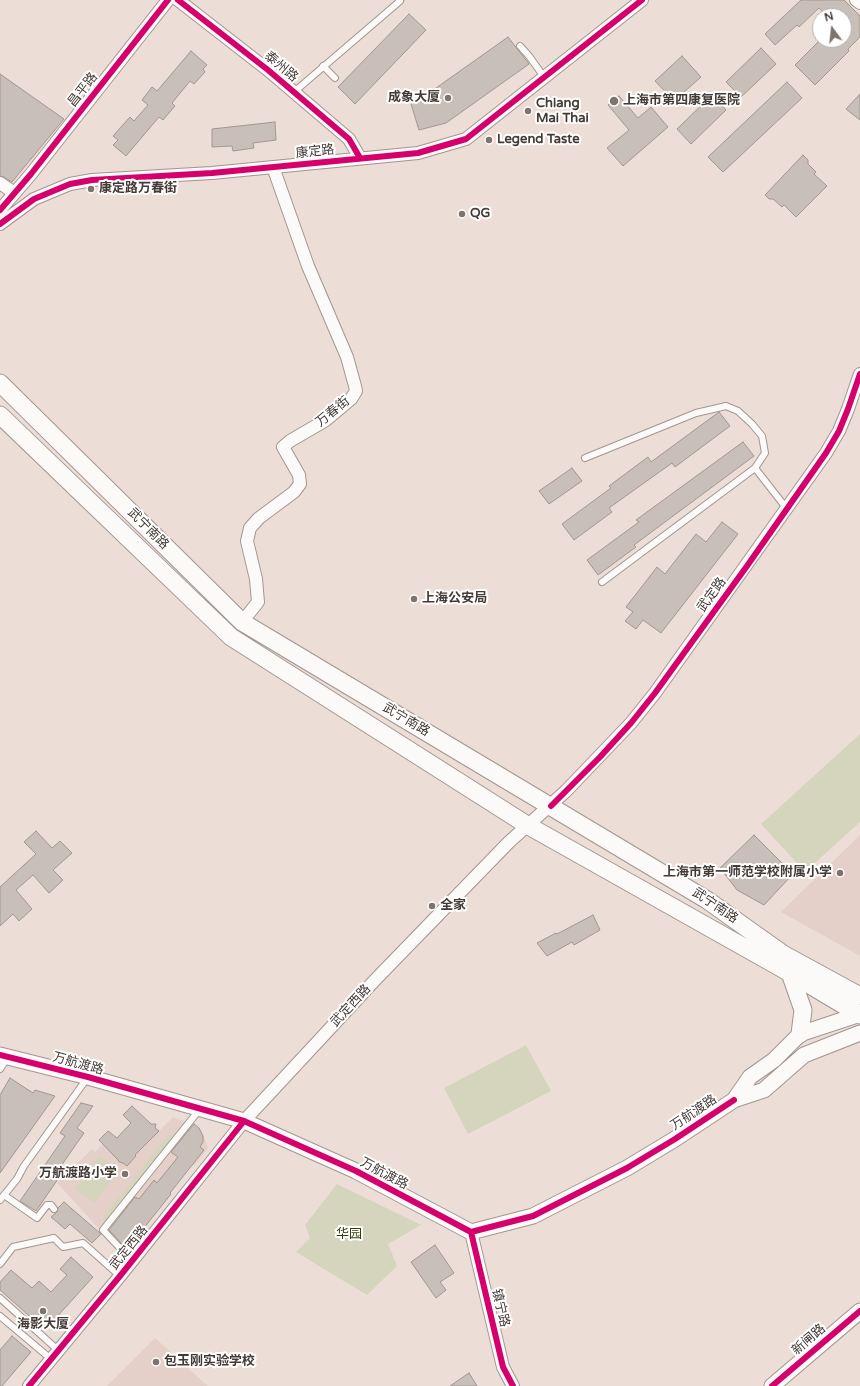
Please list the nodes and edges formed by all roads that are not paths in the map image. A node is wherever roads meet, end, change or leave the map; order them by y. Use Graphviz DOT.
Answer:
graph roads {
  1 [pos="168,0"];
  2 [pos="178,0"];
  3 [pos="642,0"];
  4 [pos="856,0"];
  5 [pos="400,1"];
  6 [pos="860,3"];
  7 [pos="520,46"];
  8 [pos="323,66"];
  9 [pos="544,77"];
  10 [pos="335,78"];
  11 [pos="294,92"];
  12 [pos="360,158"];
  13 [pos="273,167"];
  14 [pos="0,182"];
  15 [pos="14,193"];
  16 [pos="0,210"];
  17 [pos="0,224"];
  18 [pos="860,374"];
  19 [pos="0,384"];
  20 [pos="0,415"];
  21 [pos="585,458"];
  22 [pos="755,468"];
  23 [pos="787,509"];
  24 [pos="602,582"];
  25 [pos="242,622"];
  26 [pos="551,806"];
  27 [pos="527,825"];
  28 [pos="790,973"];
  29 [pos="860,996"];
  30 [pos="860,1014"];
  31 [pos="860,1033"];
  32 [pos="800,1034"];
  33 [pos="3,1060"];
  34 [pos="88,1077"];
  35 [pos="734,1100"];
  36 [pos="200,1109"];
  37 [pos="244,1121"];
  38 [pos="2,1197"];
  39 [pos="54,1209"];
  40 [pos="471,1232"];
  41 [pos="134,1258"];
  42 [pos="0,1264"];
  43 [pos="120,1276"];
  44 [pos="0,1298"];
  45 [pos="860,1311"];
  46 [pos="0,1316"];
  47 [pos="55,1355"];
  48 [pos="28,1386"];
  49 [pos="513,1386"];
  50 [pos="772,1386"];
  1 -- 15 [label="street, 昌平路"];
  2 -- 11 [label="street, 泰州路"];
  3 -- 9 [label="street, 康定路"];
  4 -- 6 [label="street"];
  5 -- 8 [label="lane"];
  7 -- 9 [label="lane"];
  8 -- 10 [label="lane"];
  8 -- 11 [label="lane"];
  9 -- 12 [label="street, 康定路"];
  11 -- 12 [label="street, 泰州路"];
  12 -- 13 [label="street, 康定路"];
  13 -- 17 [label="street, 康定路"];
  13 -- 25 [label="street, 万春街"];
  14 -- 15 [label="street"];
  15 -- 16 [label="street"];
  18 -- 23 [label="street, 武定路"];
  19 -- 25 [label="main road, 武宁南路"];
  20 -- 27 [label="main road, 武宁南路"];
  21 -- 22 [label="lane"];
  22 -- 23 [label="lane"];
  22 -- 24 [label="lane"];
  23 -- 26 [label="street, 武定路"];
  25 -- 26 [label="main road, 武宁南路"];
  26 -- 27 [label="street, 武定西路"];
  26 -- 29 [label="main road, 武宁南路"];
  27 -- 28 [label="main road, 武宁南路"];
  27 -- 37 [label="street, 武定西路"];
  28 -- 30 [label="main road, 武宁南路"];
  28 -- 32 [label="main road"];
  30 -- 32 [label="street, 万航渡路"];
  31 -- 35 [label="street, 万航渡路"];
  32 -- 35 [label="street, 万航渡路"];
  33 -- 34 [label="street, 万航渡路"];
  34 -- 36 [label="street, 万航渡路"];
  34 -- 38 [label="lane"];
  35 -- 40 [label="street, 万航渡路"];
  36 -- 37 [label="street, 万航渡路"];
  36 -- 41 [label="lane"];
  37 -- 40 [label="street, 万航渡路"];
  37 -- 41 [label="street, 武定西路"];
  38 -- 39 [label="lane"];
  40 -- 49 [label="street, 镇宁路"];
  41 -- 43 [label="street, 武定西路"];
  42 -- 43 [label="lane"];
  43 -- 47 [label="street, 武定西路"];
  44 -- 47 [label="lane"];
  45 -- 50 [label="street, 新闸路"];
  46 -- 47 [label="lane"];
  47 -- 48 [label="street, 武定西路"];
}
